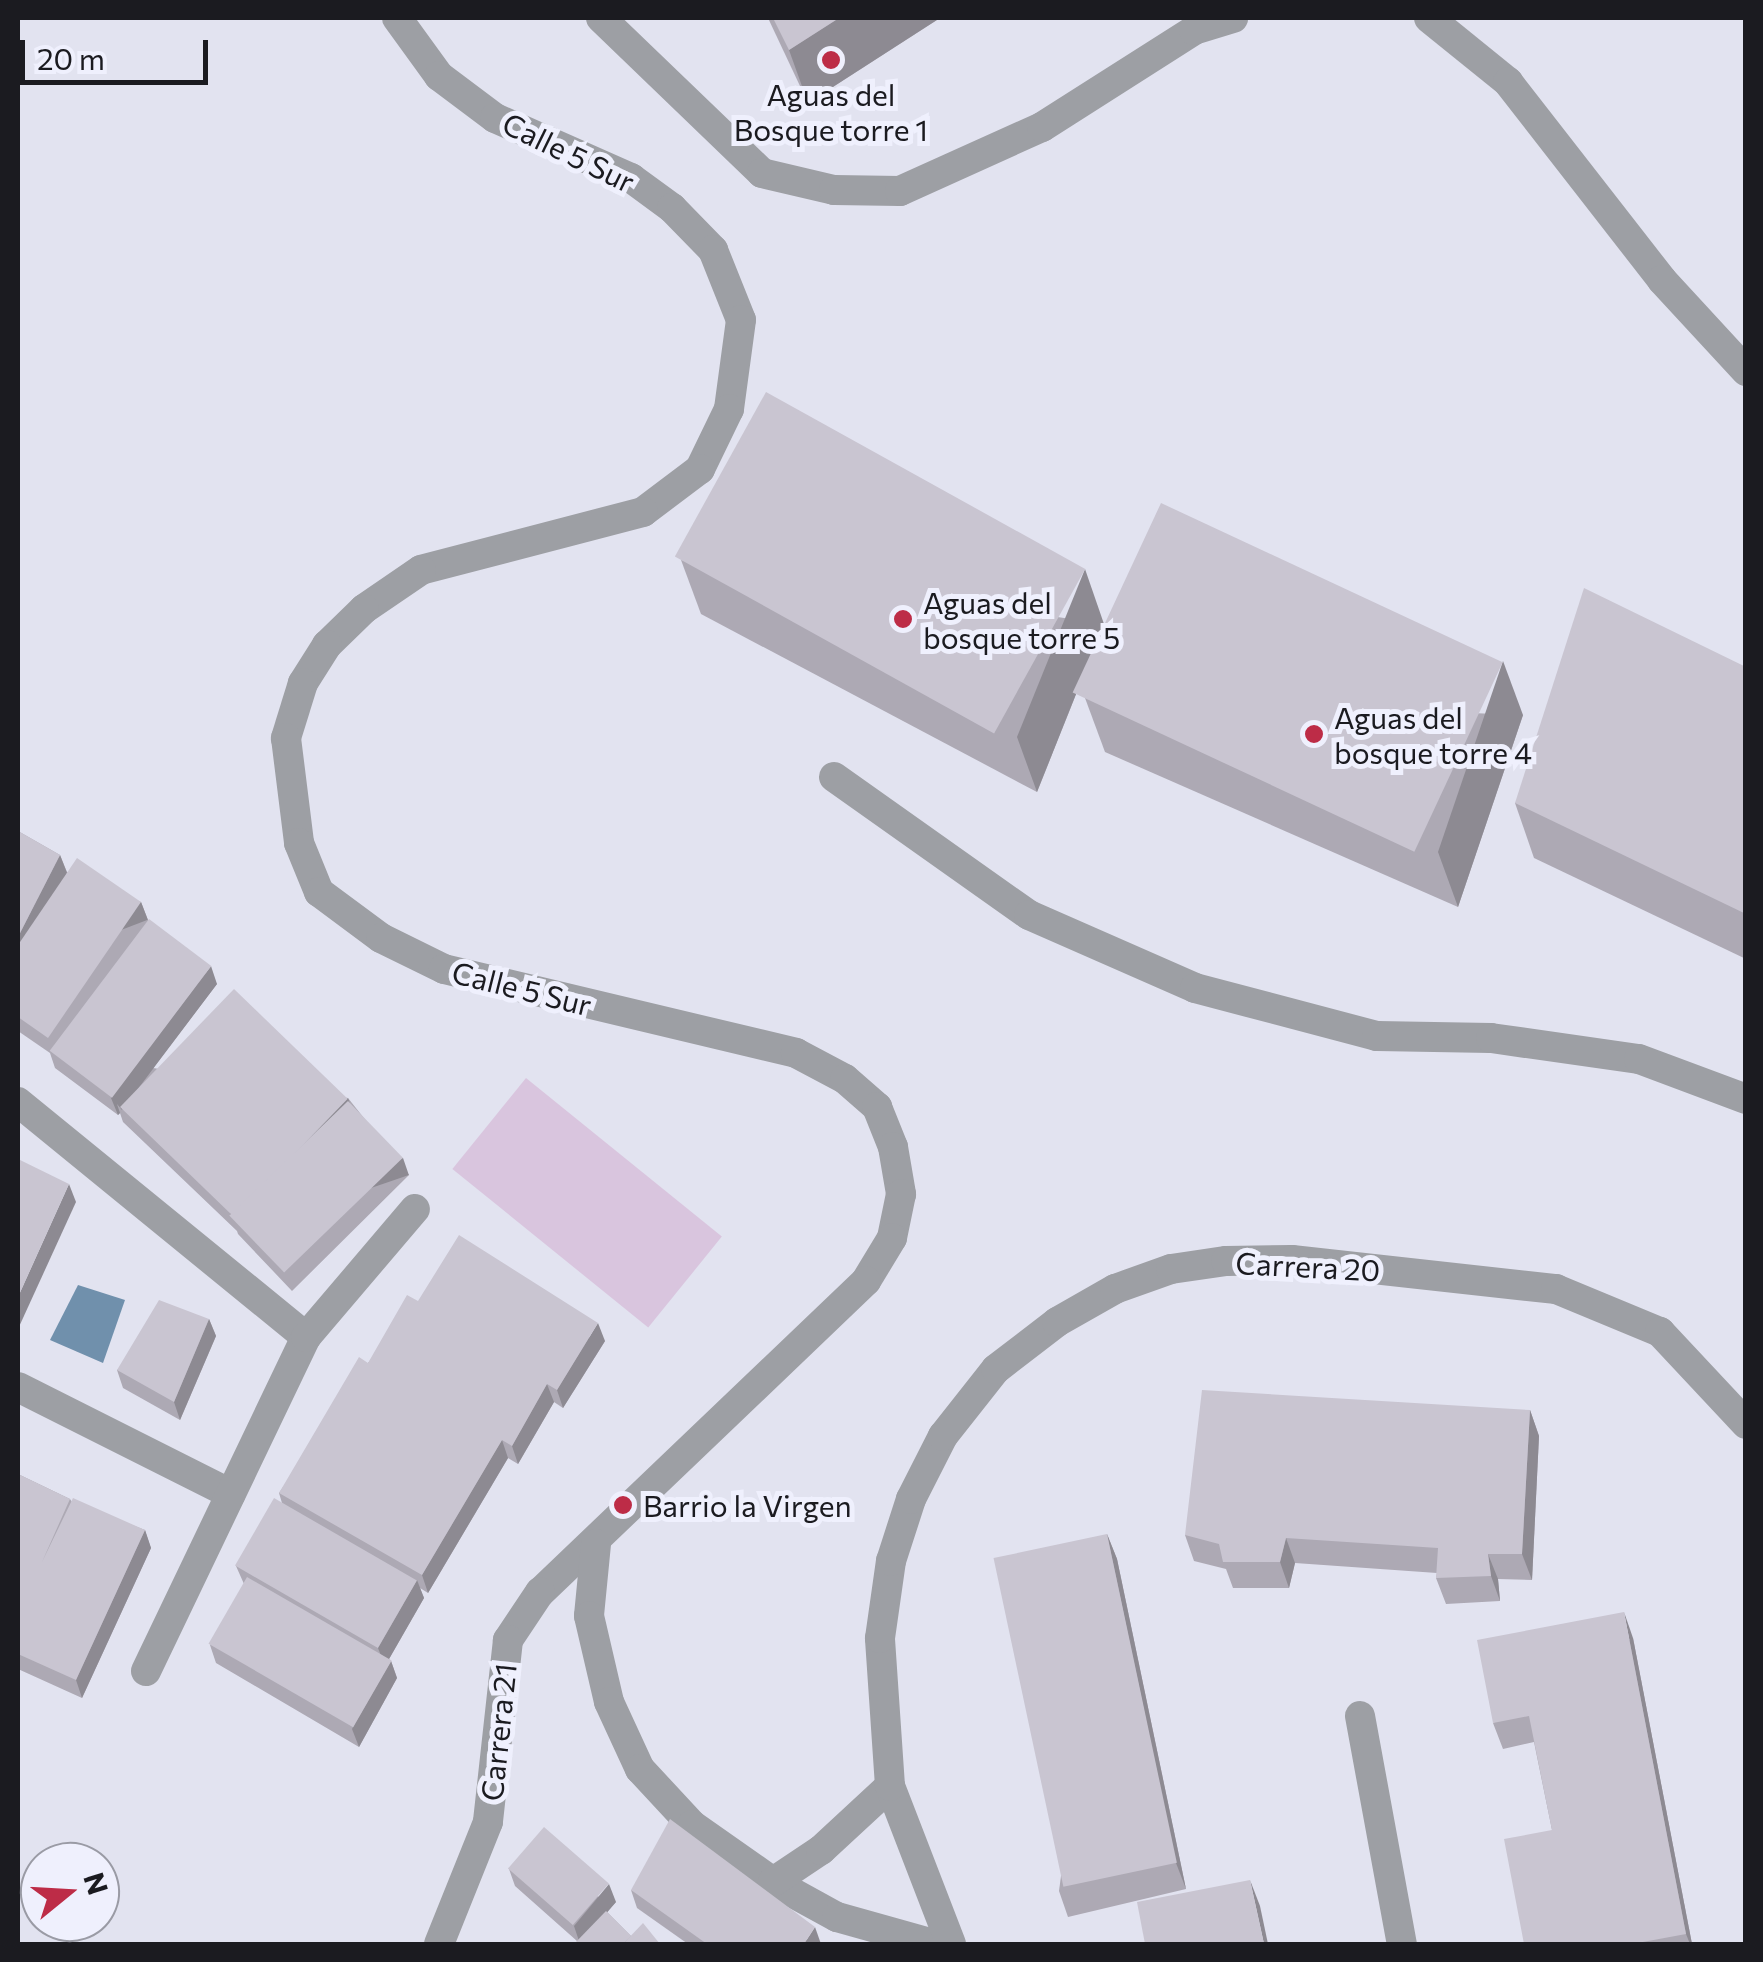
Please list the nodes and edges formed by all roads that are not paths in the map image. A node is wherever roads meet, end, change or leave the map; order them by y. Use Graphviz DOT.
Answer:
graph roads {
  1 [pos="397,18"];
  2 [pos="600,18"];
  3 [pos="1233,18"];
  4 [pos="1429,18"];
  5 [pos="1746,371"];
  6 [pos="834,777"];
  7 [pos="1746,1099"];
  8 [pos="18,1102"];
  9 [pos="414,1208"];
  10 [pos="306,1336"];
  11 [pos="18,1387"];
  12 [pos="1746,1424"];
  13 [pos="231,1494"];
  14 [pos="596,1544"];
  15 [pos="146,1671"];
  16 [pos="1360,1716"];
  17 [pos="890,1786"];
  18 [pos="773,1882"];
  19 [pos="439,1944"];
  20 [pos="934,1944"];
  21 [pos="951,1944"];
  22 [pos="1402,1944"];
  1 -- 14 [label="street, Calle 5 Sur"];
  2 -- 3 [label="street"];
  4 -- 5 [label="street"];
  6 -- 7 [label="street"];
  8 -- 10 [label="street"];
  9 -- 10 [label="street"];
  10 -- 13 [label="street"];
  11 -- 13 [label="street"];
  12 -- 17 [label="street, Carrera 20"];
  13 -- 15 [label="street"];
  14 -- 18 [label="street"];
  14 -- 19 [label="street, Carrera 21"];
  16 -- 22 [label="street"];
  17 -- 18 [label="street"];
  17 -- 21 [label="street, Carrera 20"];
  18 -- 20 [label="street"];
}
